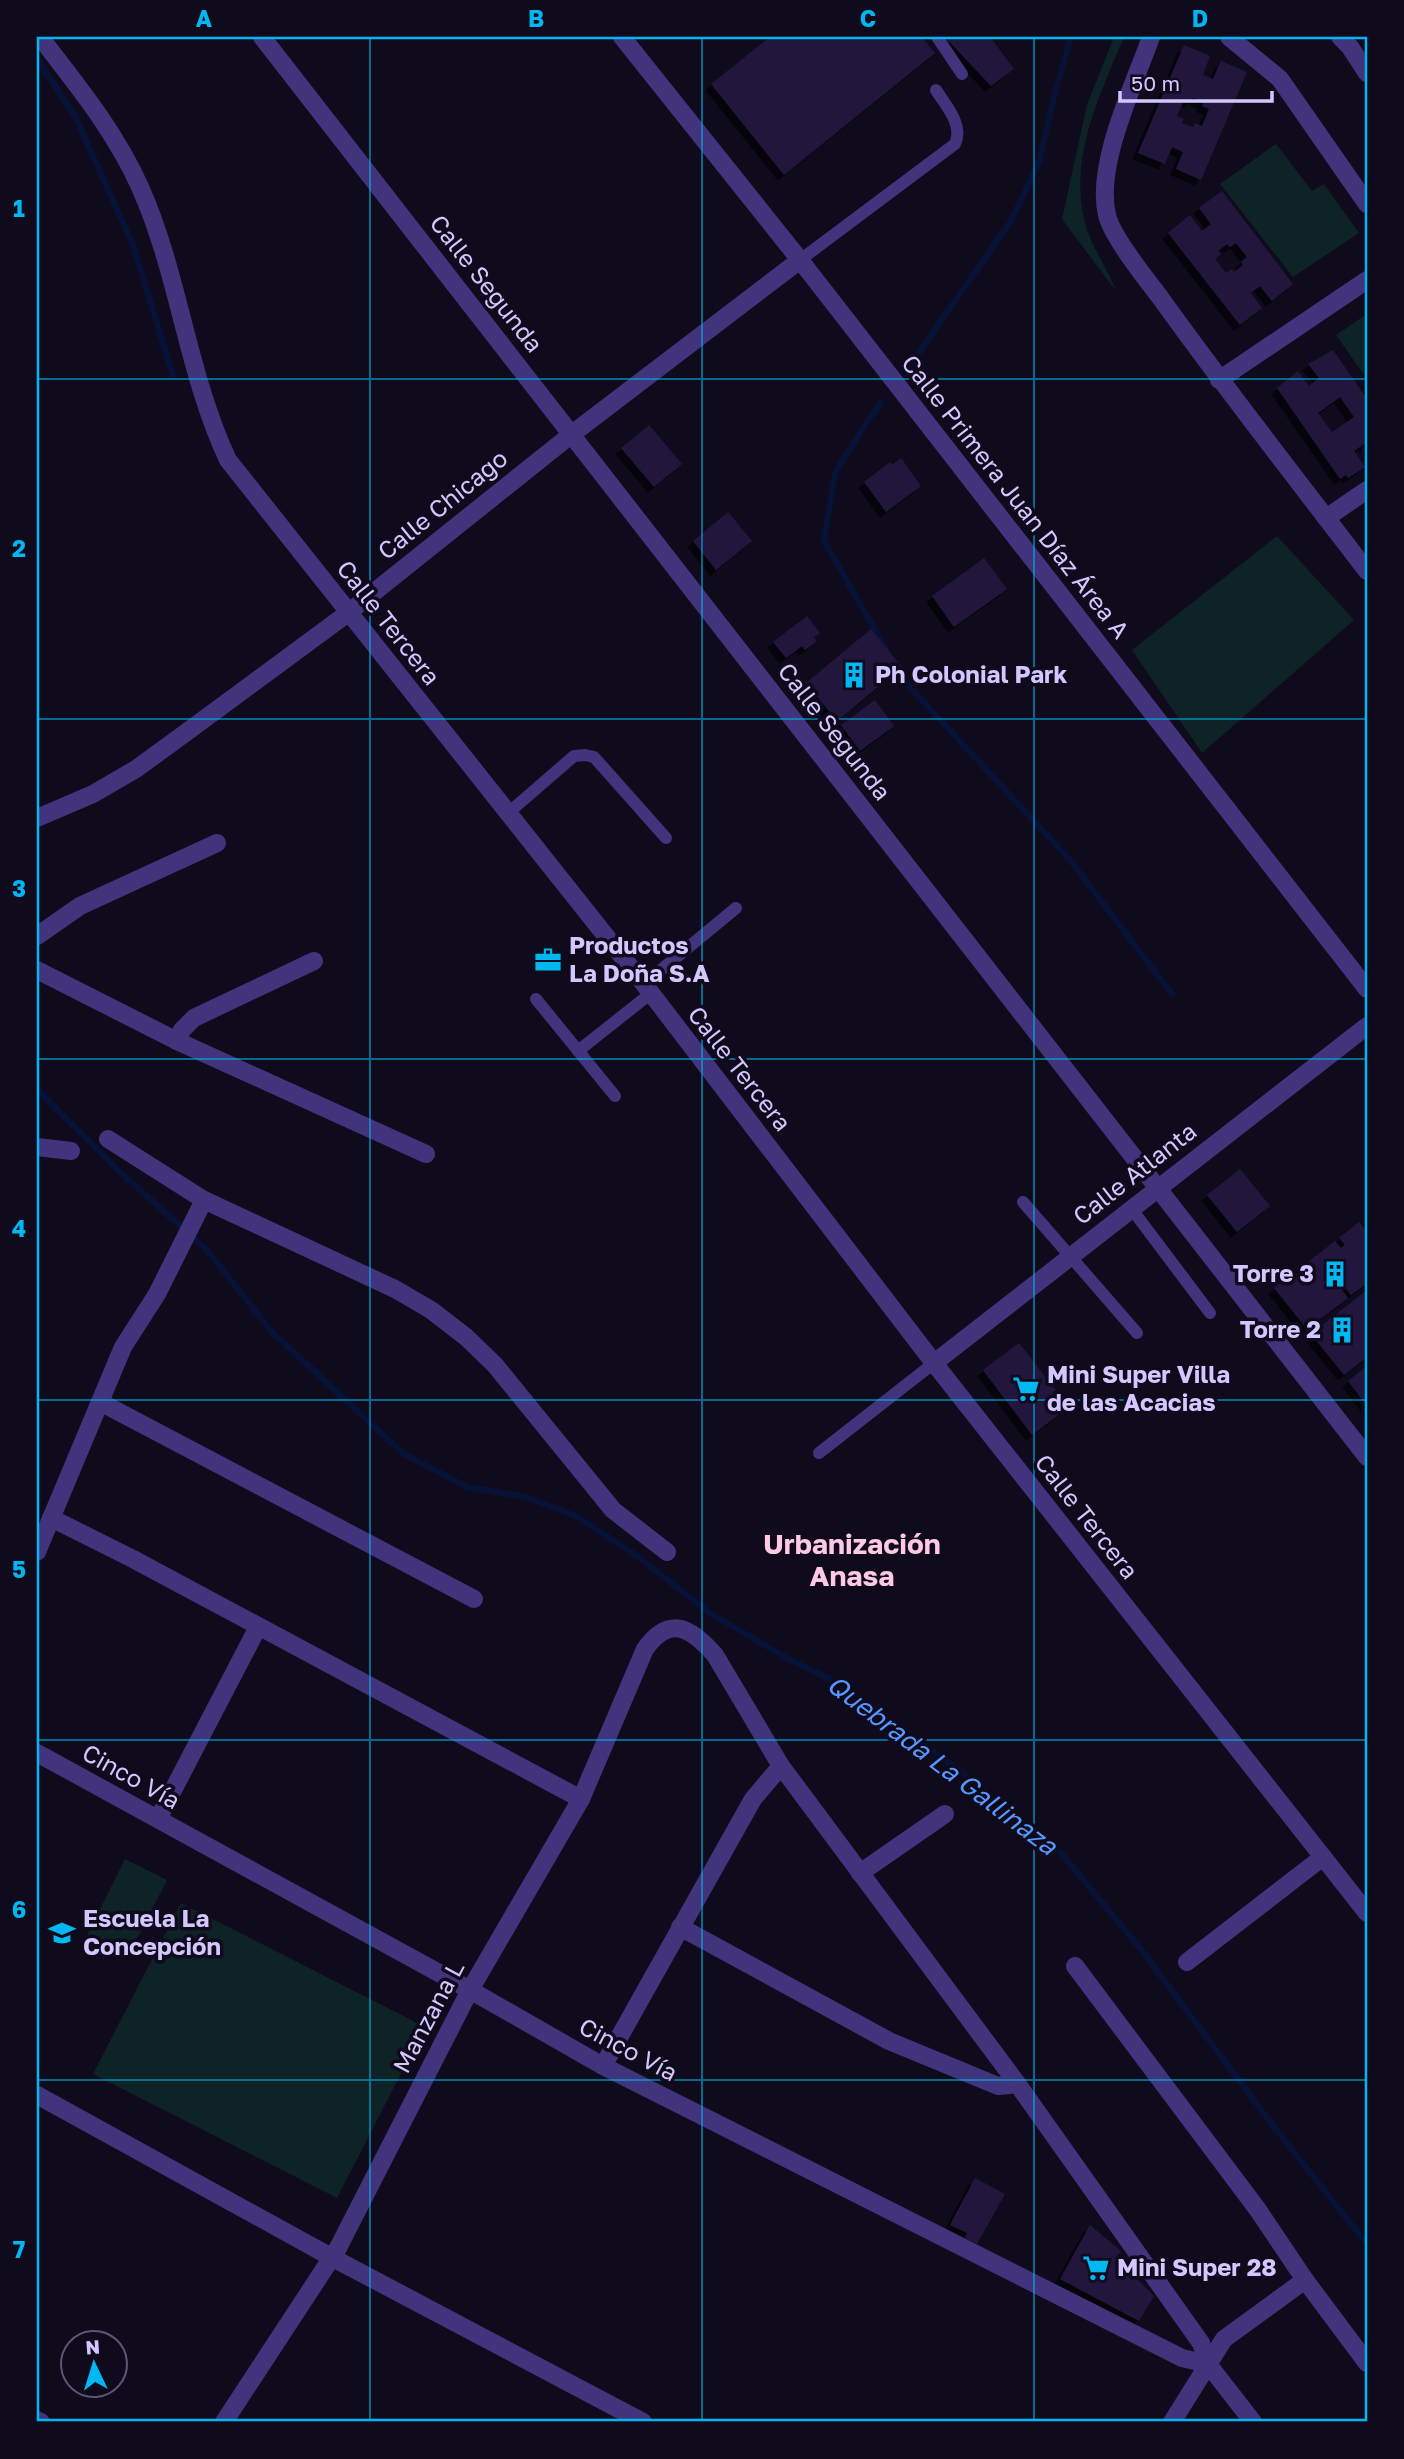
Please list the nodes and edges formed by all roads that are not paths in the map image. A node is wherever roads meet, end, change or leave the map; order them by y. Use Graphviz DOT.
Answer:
graph roads {
  1 [pos="40,37"];
  2 [pos="262,37"];
  3 [pos="622,37"];
  4 [pos="937,37"];
  5 [pos="1151,37"];
  6 [pos="1229,37"];
  7 [pos="1340,37"];
  8 [pos="1367,73"];
  9 [pos="962,74"];
  10 [pos="936,90"];
  11 [pos="1367,204"];
  12 [pos="800,260"];
  13 [pos="1367,279"];
  14 [pos="1219,380"];
  15 [pos="572,434"];
  16 [pos="1367,490"];
  17 [pos="1326,518"];
  18 [pos="1367,571"];
  19 [pos="348,613"];
  20 [pos="508,814"];
  21 [pos="37,818"];
  22 [pos="666,838"];
  23 [pos="217,843"];
  24 [pos="736,908"];
  25 [pos="37,936"];
  26 [pos="314,961"];
  27 [pos="37,970"];
  28 [pos="647,989"];
  29 [pos="1367,989"];
  30 [pos="536,999"];
  31 [pos="1367,1026"];
  32 [pos="177,1041"];
  33 [pos="578,1051"];
  34 [pos="615,1096"];
  35 [pos="108,1139"];
  36 [pos="37,1147"];
  37 [pos="71,1151"];
  38 [pos="426,1154"];
  39 [pos="1157,1188"];
  40 [pos="204,1200"];
  41 [pos="1023,1202"];
  42 [pos="1131,1208"];
  43 [pos="1069,1256"];
  44 [pos="1209,1313"];
  45 [pos="1138,1333"];
  46 [pos="934,1363"];
  47 [pos="100,1402"];
  48 [pos="819,1453"];
  49 [pos="1367,1457"];
  50 [pos="51,1518"];
  51 [pos="37,1552"];
  52 [pos="667,1552"];
  53 [pos="474,1599"];
  54 [pos="258,1627"];
  55 [pos="37,1753"];
  56 [pos="781,1766"];
  57 [pos="581,1800"];
  58 [pos="946,1814"];
  59 [pos="158,1819"];
  60 [pos="1323,1857"];
  61 [pos="860,1873"];
  62 [pos="1367,1913"];
  63 [pos="680,1927"];
  64 [pos="1187,1962"];
  65 [pos="1075,1966"];
  66 [pos="470,1990"];
  67 [pos="603,2066"];
  68 [pos="1016,2082"];
  69 [pos="37,2095"];
  70 [pos="339,2246"];
  71 [pos="1306,2280"];
  72 [pos="1367,2363"];
  73 [pos="1208,2364"];
  74 [pos="224,2422"];
  75 [pos="643,2422"];
  76 [pos="1172,2422"];
  77 [pos="1253,2422"];
  1 -- 19 [label="street, Calle Tercera"];
  2 -- 15 [label="street, Calle Segunda"];
  3 -- 12 [label="street, Calle Primera Juan Díaz Área A"];
  4 -- 9 [label="lane"];
  5 -- 14 [label="street"];
  6 -- 11 [label="street"];
  7 -- 8 [label="street"];
  10 -- 12 [label="lane"];
  12 -- 15 [label="street, Calle Chicago"];
  12 -- 29 [label="street, Calle Primera Juan Díaz Área A"];
  13 -- 14 [label="street"];
  14 -- 17 [label="street"];
  15 -- 19 [label="street, Calle Chicago"];
  15 -- 39 [label="street, Calle Segunda"];
  16 -- 17 [label="street"];
  17 -- 18 [label="street"];
  19 -- 20 [label="street, Calle Tercera"];
  19 -- 21 [label="street, Calle Chicago"];
  20 -- 22 [label="lane"];
  20 -- 28 [label="street, Calle Tercera"];
  23 -- 25 [label="street"];
  24 -- 28 [label="lane"];
  26 -- 32 [label="street"];
  27 -- 32 [label="street"];
  28 -- 33 [label="lane"];
  28 -- 46 [label="street, Calle Tercera"];
  30 -- 33 [label="lane"];
  31 -- 39 [label="street, Calle Atlanta"];
  32 -- 38 [label="street"];
  33 -- 34 [label="lane"];
  35 -- 40 [label="street"];
  36 -- 37 [label="street"];
  39 -- 42 [label="street, Calle Atlanta"];
  39 -- 49 [label="street, Calle Segunda"];
  40 -- 47 [label="street"];
  40 -- 52 [label="street"];
  41 -- 43 [label="lane"];
  42 -- 43 [label="street, Calle Atlanta"];
  42 -- 44 [label="lane"];
  43 -- 45 [label="lane"];
  43 -- 46 [label="street, Calle Atlanta"];
  46 -- 48 [label="lane"];
  46 -- 60 [label="street, Calle Tercera"];
  47 -- 50 [label="street"];
  47 -- 53 [label="street"];
  50 -- 51 [label="street"];
  50 -- 54 [label="street"];
  54 -- 57 [label="street"];
  54 -- 59 [label="street"];
  55 -- 59 [label="street, Cinco Vía"];
  56 -- 57 [label="street, Manzana L"];
  56 -- 61 [label="street"];
  56 -- 63 [label="street"];
  57 -- 66 [label="street, Manzana L"];
  58 -- 61 [label="street"];
  59 -- 66 [label="street, Cinco Vía"];
  60 -- 62 [label="street, Calle Tercera"];
  60 -- 64 [label="street"];
  61 -- 68 [label="street"];
  63 -- 67 [label="street"];
  63 -- 68 [label="street"];
  65 -- 71 [label="street"];
  66 -- 67 [label="street, Cinco Vía"];
  66 -- 70 [label="street, Manzana L"];
  67 -- 73 [label="street, Cinco Vía"];
  68 -- 73 [label="street"];
  69 -- 70 [label="street"];
  70 -- 74 [label="street, Manzana L"];
  70 -- 75 [label="street"];
  71 -- 72 [label="street"];
  71 -- 73 [label="street"];
  73 -- 76 [label="street"];
  73 -- 77 [label="street"];
}
